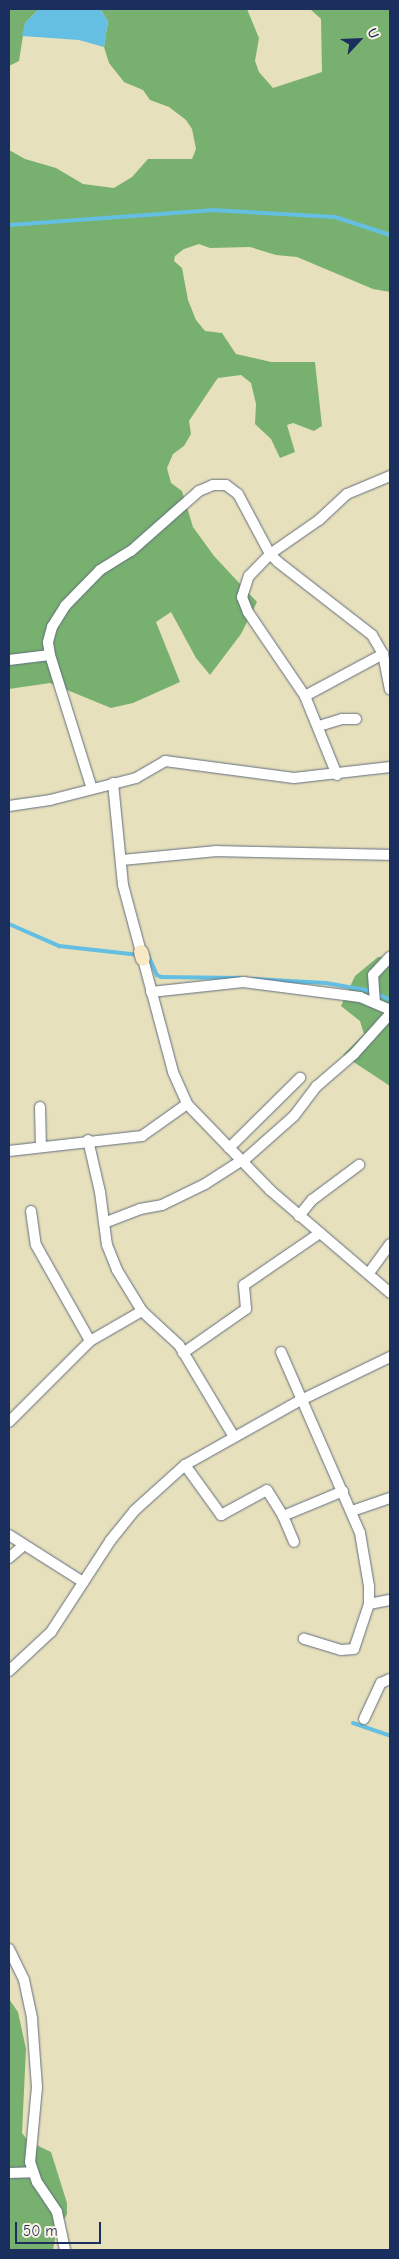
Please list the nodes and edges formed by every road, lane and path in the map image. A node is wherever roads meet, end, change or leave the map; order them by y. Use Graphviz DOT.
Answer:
graph roads {
  1 [pos="390,476"];
  2 [pos="270,554"];
  3 [pos="383,654"];
  4 [pos="50,655"];
  5 [pos="9,660"];
  6 [pos="390,689"];
  7 [pos="305,696"];
  8 [pos="356,719"];
  9 [pos="319,726"];
  10 [pos="390,767"];
  11 [pos="337,775"];
  12 [pos="114,783"];
  13 [pos="92,789"];
  14 [pos="9,806"];
  15 [pos="390,855"];
  16 [pos="122,860"];
  17 [pos="390,957"];
  18 [pos="152,992"];
  19 [pos="374,1003"];
  20 [pos="390,1010"];
  21 [pos="390,1014"];
  22 [pos="300,1078"];
  23 [pos="187,1104"];
  24 [pos="40,1108"];
  25 [pos="88,1140"];
  26 [pos="41,1147"];
  27 [pos="228,1148"];
  28 [pos="9,1151"];
  29 [pos="241,1161"];
  30 [pos="359,1165"];
  31 [pos="31,1211"];
  32 [pos="299,1216"];
  33 [pos="104,1223"];
  34 [pos="320,1233"];
  35 [pos="390,1244"];
  36 [pos="369,1273"];
  37 [pos="390,1293"];
  38 [pos="142,1311"];
  39 [pos="90,1341"];
  40 [pos="281,1352"];
  41 [pos="183,1353"];
  42 [pos="390,1358"];
  43 [pos="302,1400"];
  44 [pos="9,1422"];
  45 [pos="234,1437"];
  46 [pos="185,1465"];
  47 [pos="343,1491"];
  48 [pos="390,1498"];
  49 [pos="352,1511"];
  50 [pos="283,1516"];
  51 [pos="9,1535"];
  52 [pos="294,1542"];
  53 [pos="24,1545"];
  54 [pos="9,1558"];
  55 [pos="83,1582"];
  56 [pos="390,1600"];
  57 [pos="369,1604"];
  58 [pos="304,1639"];
  59 [pos="9,1671"];
  60 [pos="390,1679"];
  61 [pos="364,1719"];
  62 [pos="9,1949"];
  63 [pos="33,2172"];
  64 [pos="9,2174"];
  65 [pos="65,2250"];
  1 -- 2 [label="street"];
  2 -- 3 [label="street"];
  2 -- 4 [label="street"];
  2 -- 7 [label="street"];
  3 -- 6 [label="street"];
  3 -- 7 [label="street"];
  4 -- 5 [label="street"];
  4 -- 13 [label="street"];
  7 -- 9 [label="street"];
  8 -- 9 [label="street"];
  9 -- 11 [label="street"];
  10 -- 11 [label="street"];
  11 -- 12 [label="street"];
  12 -- 13 [label="street"];
  12 -- 16 [label="street"];
  13 -- 14 [label="street"];
  15 -- 16 [label="street"];
  16 -- 18 [label="street"];
  17 -- 19 [label="street"];
  18 -- 19 [label="street"];
  18 -- 23 [label="street"];
  19 -- 20 [label="street"];
  21 -- 29 [label="street"];
  22 -- 27 [label="street"];
  23 -- 25 [label="street"];
  23 -- 27 [label="street"];
  24 -- 26 [label="street"];
  25 -- 26 [label="street"];
  25 -- 33 [label="street"];
  26 -- 28 [label="street"];
  27 -- 29 [label="street"];
  29 -- 32 [label="street"];
  29 -- 33 [label="street"];
  30 -- 32 [label="street"];
  31 -- 39 [label="street"];
  32 -- 34 [label="street"];
  33 -- 38 [label="street"];
  34 -- 36 [label="street"];
  34 -- 41 [label="street"];
  35 -- 36 [label="street"];
  36 -- 37 [label="street"];
  38 -- 39 [label="street"];
  38 -- 41 [label="street"];
  39 -- 44 [label="street"];
  40 -- 43 [label="street"];
  41 -- 45 [label="street"];
  42 -- 43 [label="street"];
  43 -- 45 [label="street"];
  43 -- 47 [label="street"];
  45 -- 46 [label="street"];
  46 -- 50 [label="street"];
  46 -- 55 [label="street"];
  47 -- 49 [label="street"];
  47 -- 50 [label="street"];
  48 -- 49 [label="street"];
  49 -- 57 [label="street"];
  50 -- 52 [label="street"];
  51 -- 53 [label="street"];
  53 -- 54 [label="street"];
  53 -- 55 [label="street"];
  55 -- 59 [label="street"];
  56 -- 57 [label="street"];
  57 -- 58 [label="street"];
  60 -- 61 [label="street"];
  62 -- 63 [label="street"];
  63 -- 64 [label="street"];
  63 -- 65 [label="street"];
}
